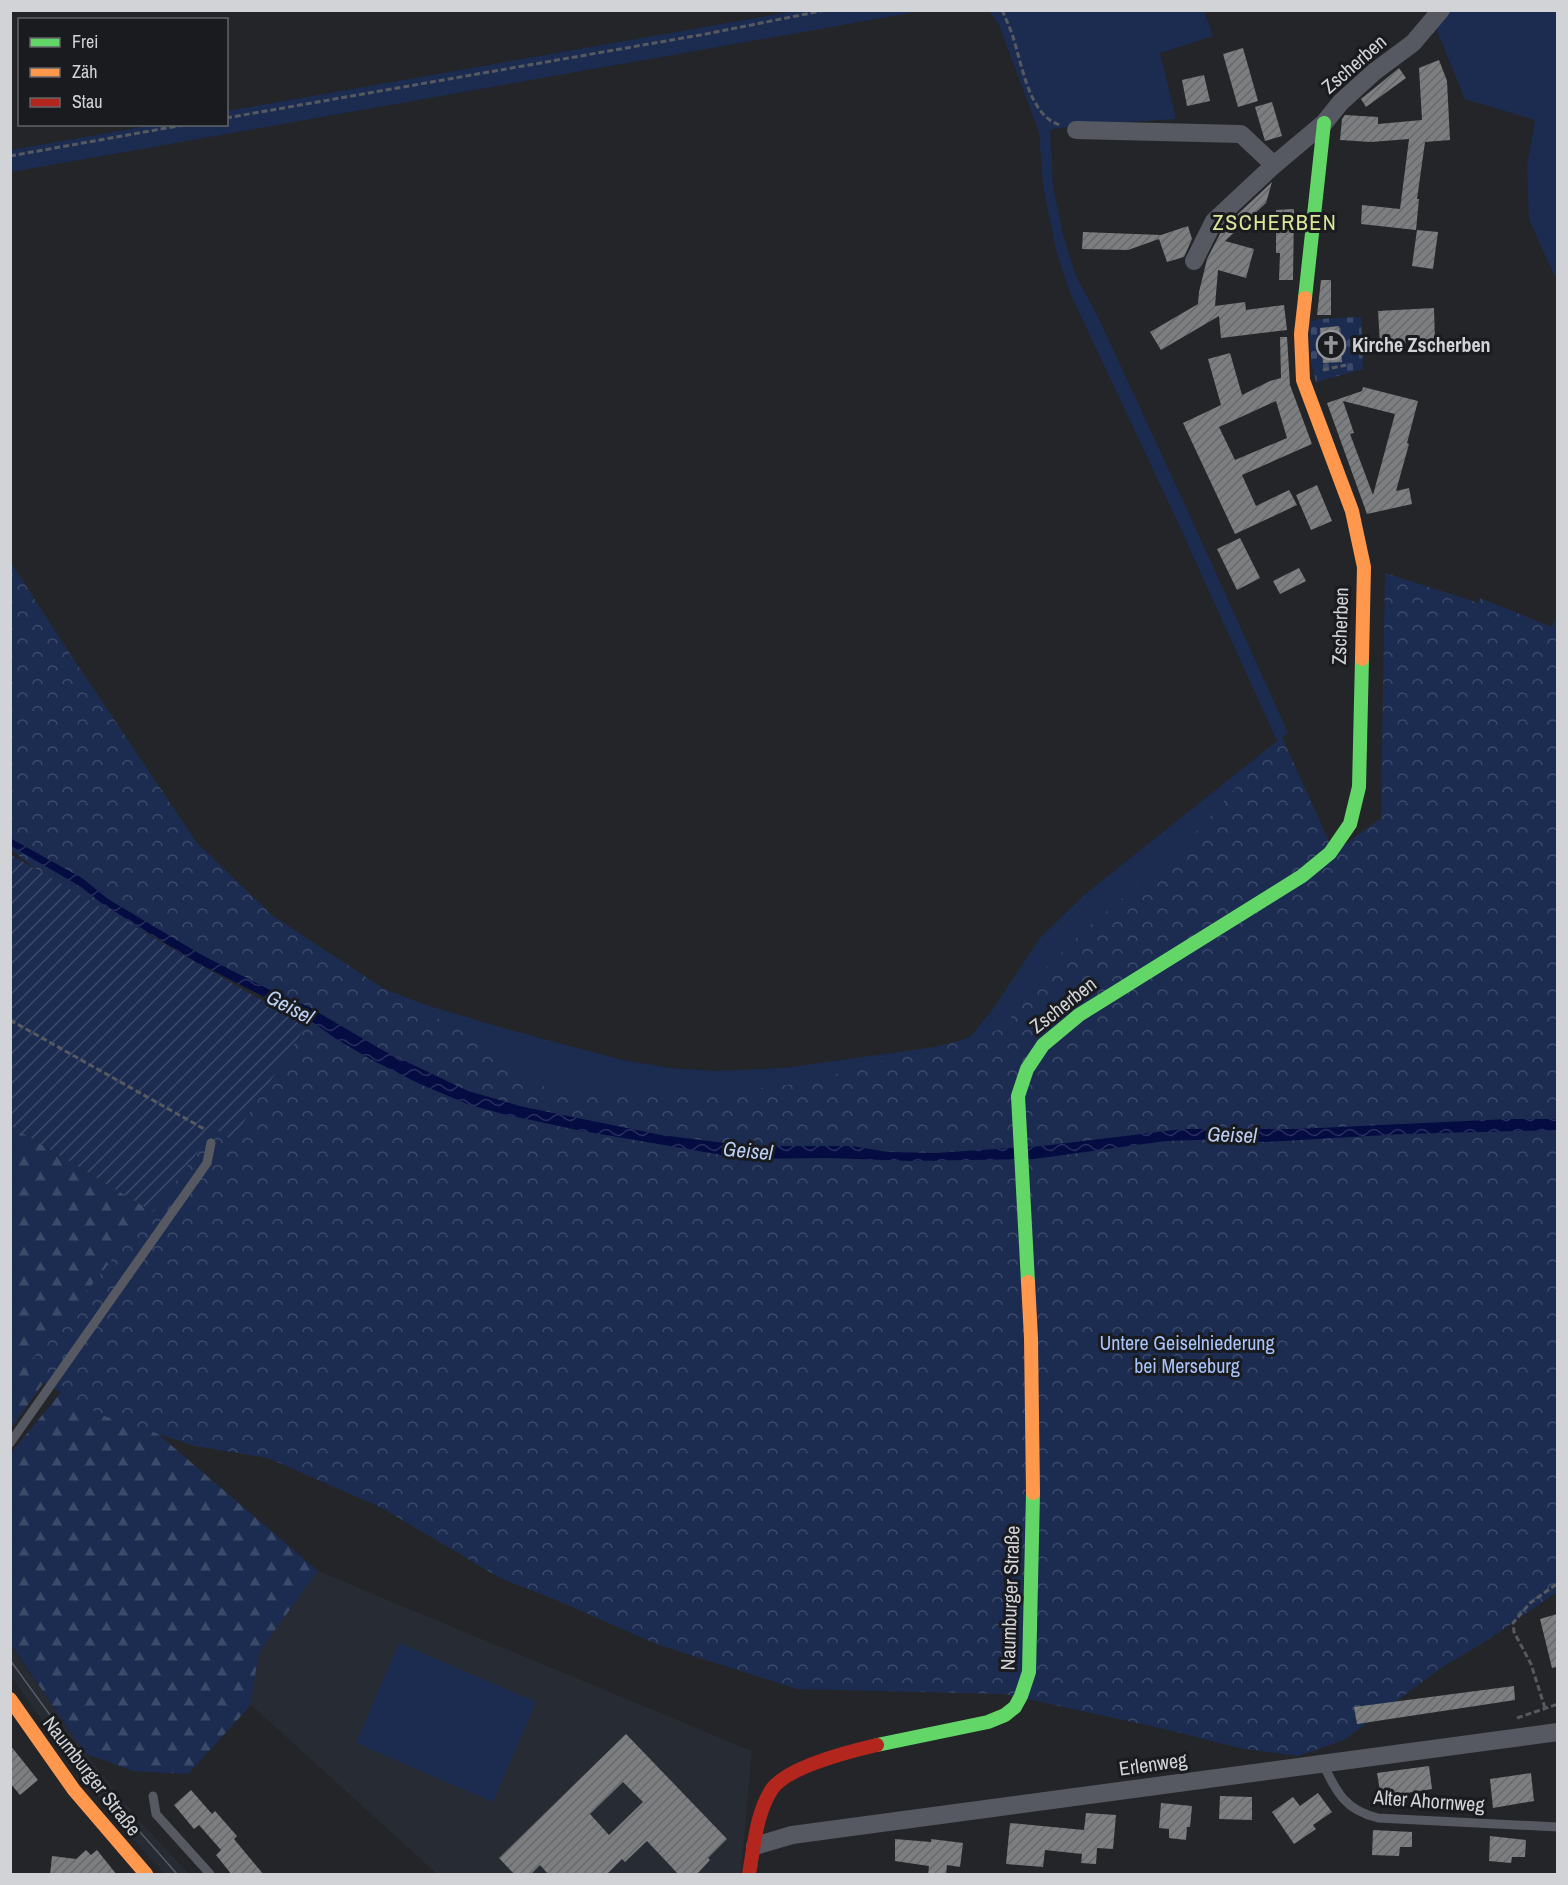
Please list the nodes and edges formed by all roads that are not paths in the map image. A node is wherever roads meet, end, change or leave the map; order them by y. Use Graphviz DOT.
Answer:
graph roads {
  1 [pos="1441,10"];
  2 [pos="1324,123"];
  3 [pos="1076,130"];
  4 [pos="1274,165"];
  5 [pos="1194,261"];
  6 [pos="211,1143"];
  7 [pos="1022,1174"];
  8 [pos="10,1443"];
  9 [pos="10,1699"];
  10 [pos="1557,1732"];
  11 [pos="1323,1764"];
  12 [pos="153,1796"];
  13 [pos="1557,1827"];
  14 [pos="755,1846"];
  15 [pos="144,1874"];
  16 [pos="210,1875"];
  17 [pos="749,1875"];
  1 -- 2 [label="street, Zscherben"];
  2 -- 4 [label="street"];
  2 -- 7 [label="street, Zscherben"];
  3 -- 4 [label="street"];
  4 -- 5 [label="street"];
  6 -- 8 [label="lane"];
  7 -- 14 [label="street, Naumburger Straße"];
  9 -- 15 [label="street, Naumburger Straße"];
  10 -- 11 [label="street, Erlenweg"];
  11 -- 13 [label="lane, Alter Ahornweg"];
  11 -- 14 [label="street, Erlenweg"];
  12 -- 16 [label="lane, Naumburger Straße"];
  14 -- 17 [label="street, Naumburger Straße"];
}
